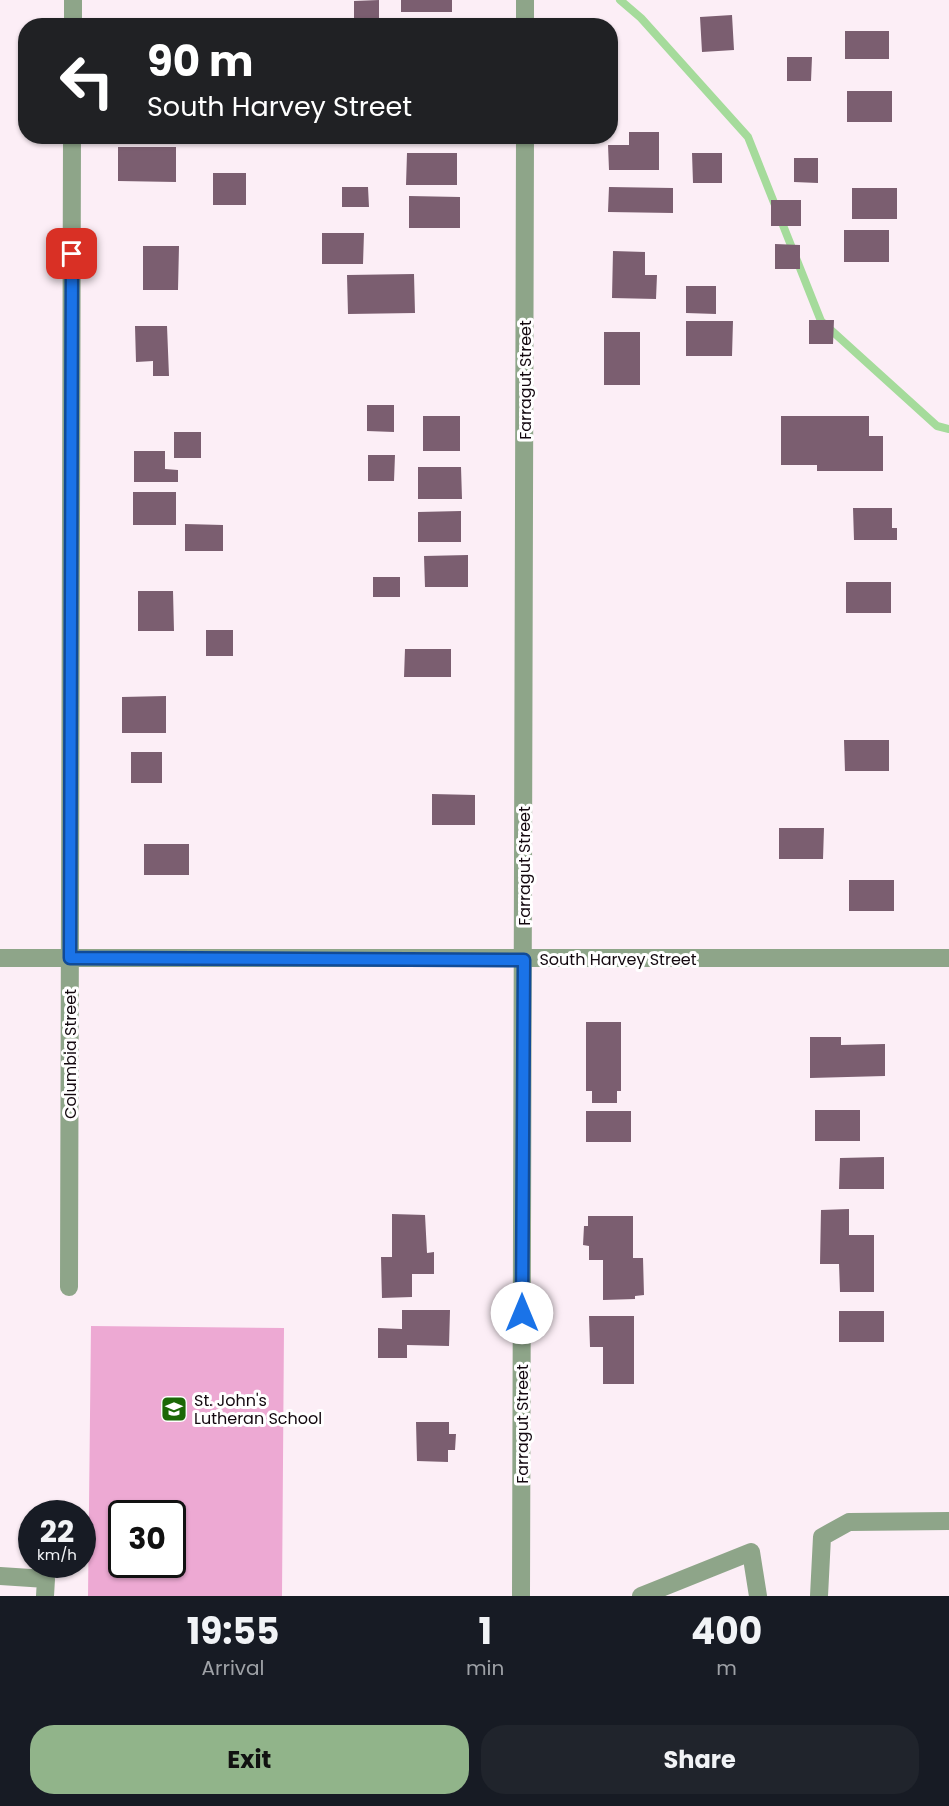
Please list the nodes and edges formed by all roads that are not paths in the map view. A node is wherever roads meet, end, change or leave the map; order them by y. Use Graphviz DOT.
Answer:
graph roads {
  1 [pos="73,0"];
  2 [pos="525,0"];
  3 [pos="73,18"];
  4 [pos="525,18"];
  5 [pos="72,144"];
  6 [pos="525,144"];
  7 [pos="0,958"];
  8 [pos="70,958"];
  9 [pos="949,958"];
  10 [pos="524,960"];
  11 [pos="69,1287"];
  12 [pos="949,1521"];
  13 [pos="0,1576"];
  14 [pos="45,1596"];
  15 [pos="521,1596"];
  16 [pos="641,1596"];
  17 [pos="758,1596"];
  18 [pos="819,1596"];
  1 -- 3 [label="street"];
  2 -- 4 [label="street"];
  5 -- 8 [label="street, Columbia Street"];
  6 -- 10 [label="street, Farragut Street"];
  7 -- 8 [label="street, South Harvey Street"];
  8 -- 10 [label="street, South Harvey Street"];
  8 -- 11 [label="street, Columbia Street"];
  9 -- 10 [label="street, South Harvey Street"];
  10 -- 15 [label="street, Farragut Street"];
  12 -- 18 [label="street"];
  13 -- 14 [label="street"];
  16 -- 17 [label="street"];
}
